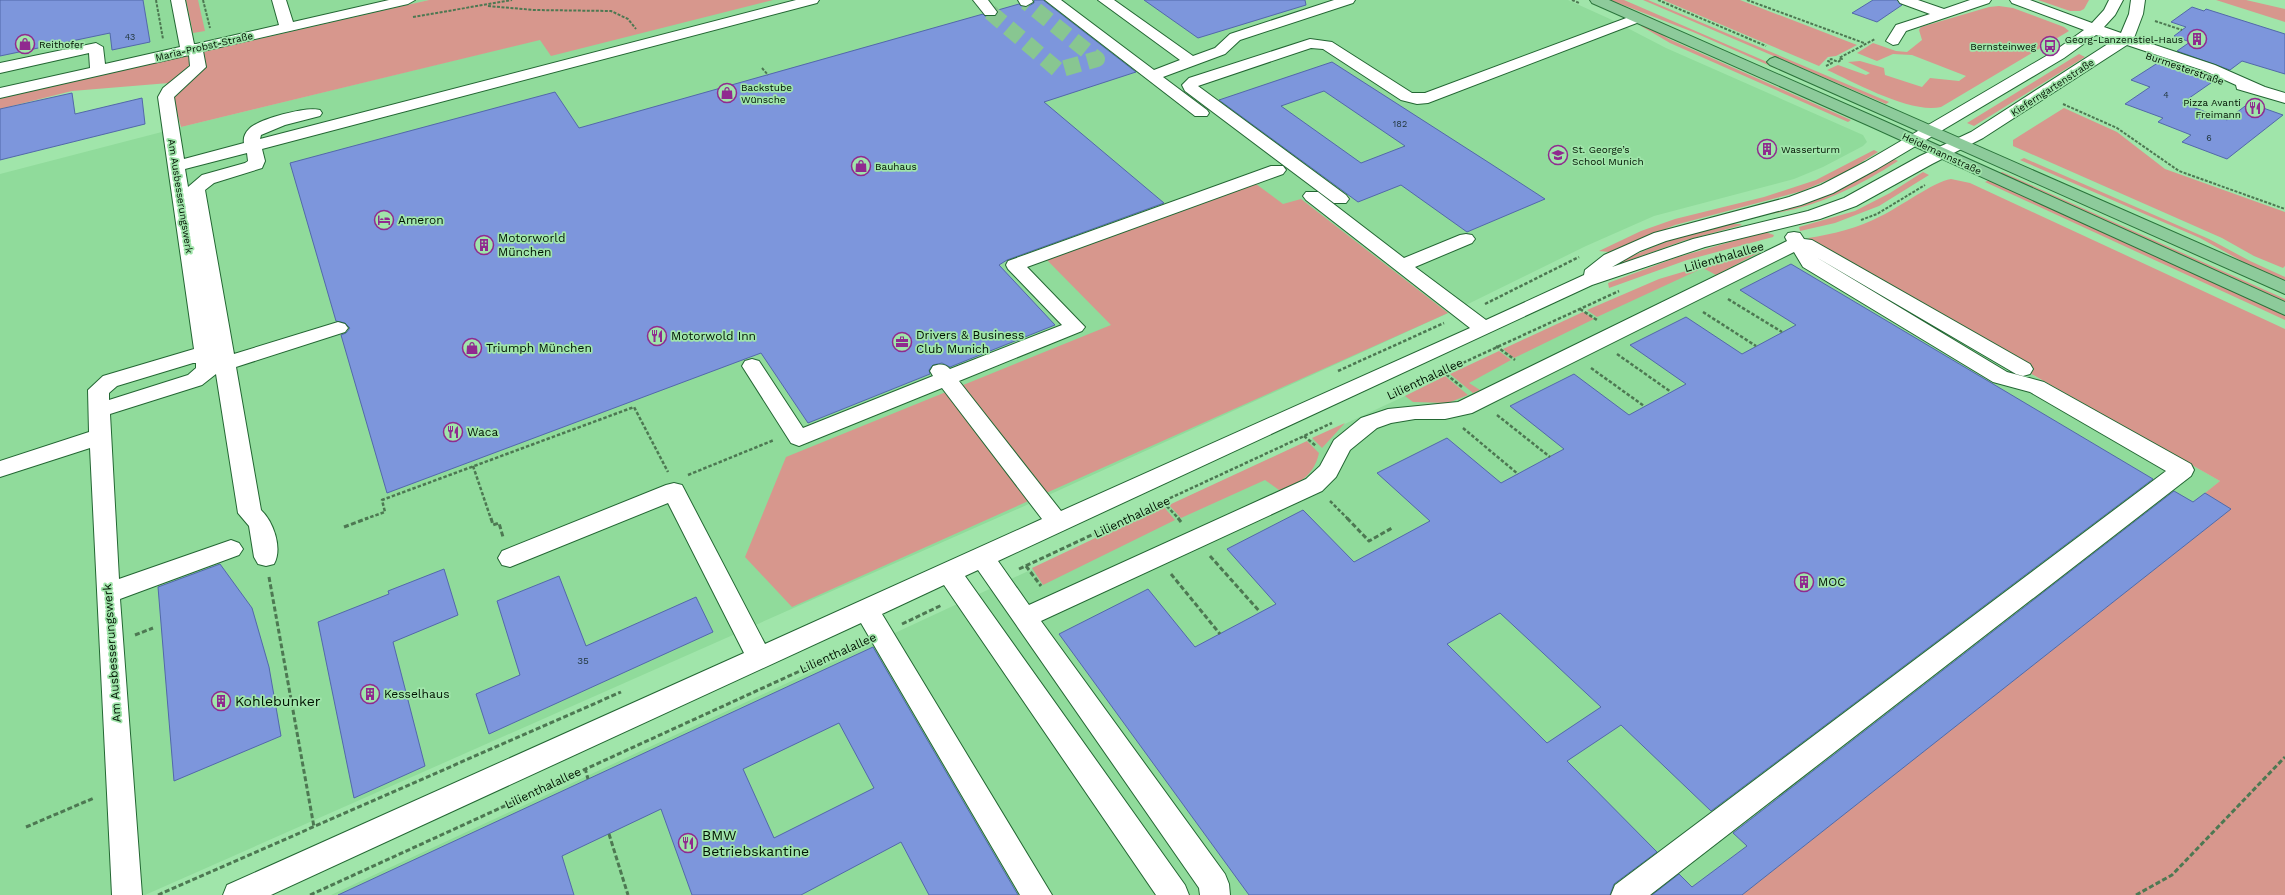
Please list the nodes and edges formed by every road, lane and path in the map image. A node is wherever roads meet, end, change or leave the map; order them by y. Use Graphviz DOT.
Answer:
graph roads {
  1 [pos="156,0"];
  2 [pos="178,0"];
  3 [pos="203,0"];
  4 [pos="279,0"];
  5 [pos="408,0"];
  6 [pos="812,0"];
  7 [pos="1052,0"];
  8 [pos="1105,0"];
  9 [pos="1348,0"];
  10 [pos="1597,0"];
  11 [pos="1633,0"];
  12 [pos="1748,0"];
  13 [pos="1905,0"];
  14 [pos="1984,0"];
  15 [pos="2016,0"];
  16 [pos="2116,0"];
  17 [pos="2138,0"];
  18 [pos="484,6"];
  19 [pos="1662,13"];
  20 [pos="1942,13"];
  21 [pos="1637,18"];
  22 [pos="2156,21"];
  23 [pos="287,28"];
  24 [pos="2094,29"];
  25 [pos="2182,30"];
  26 [pos="211,33"];
  27 [pos="163,39"];
  28 [pos="1893,41"];
  29 [pos="2122,41"];
  30 [pos="648,43"];
  31 [pos="1864,43"];
  32 [pos="192,49"];
  33 [pos="1764,57"];
  34 [pos="1191,62"];
  35 [pos="0,68"];
  36 [pos="762,68"];
  37 [pos="1820,69"];
  38 [pos="98,70"];
  39 [pos="768,75"];
  40 [pos="1151,76"];
  41 [pos="1191,88"];
  42 [pos="0,93"];
  43 [pos="1174,93"];
  44 [pos="2285,98"];
  45 [pos="2063,104"];
  46 [pos="314,113"];
  47 [pos="1932,130"];
  48 [pos="1914,140"];
  49 [pos="1962,144"];
  50 [pos="254,146"];
  51 [pos="1942,153"];
  52 [pos="177,166"];
  53 [pos="1270,168"];
  54 [pos="1926,184"];
  55 [pos="1315,189"];
  56 [pos="1340,199"];
  57 [pos="2285,209"];
  58 [pos="1751,212"];
  59 [pos="1855,222"];
  60 [pos="1770,225"];
  61 [pos="1466,238"];
  62 [pos="1796,240"];
  63 [pos="1403,265"];
  64 [pos="1585,280"];
  65 [pos="1709,286"];
  66 [pos="1626,288"];
  67 [pos="2285,288"];
  68 [pos="1684,299"];
  69 [pos="2285,309"];
  70 [pos="338,328"];
  71 [pos="1484,328"];
  72 [pos="1782,332"];
  73 [pos="1599,342"];
  74 [pos="1756,346"];
  75 [pos="1573,355"];
  76 [pos="213,364"];
  77 [pos="752,366"];
  78 [pos="2023,369"];
  79 [pos="943,375"];
  80 [pos="1671,392"];
  81 [pos="1390,396"];
  82 [pos="1479,400"];
  83 [pos="1644,406"];
  84 [pos="1445,412"];
  85 [pos="1337,421"];
  86 [pos="795,432"];
  87 [pos="101,436"];
  88 [pos="1550,457"];
  89 [pos="473,466"];
  90 [pos="0,469"];
  91 [pos="1518,474"];
  92 [pos="1314,485"];
  93 [pos="673,486"];
  94 [pos="1057,522"];
  95 [pos="344,527"];
  96 [pos="1392,528"];
  97 [pos="231,548"];
  98 [pos="981,556"];
  99 [pos="266,557"];
  100 [pos="510,558"];
  101 [pos="1158,558"];
  102 [pos="948,571"];
  103 [pos="997,579"];
  104 [pos="108,594"];
  105 [pos="964,594"];
  106 [pos="866,609"];
  107 [pos="1024,618"];
  108 [pos="882,634"];
  109 [pos="1220,634"];
  110 [pos="759,657"];
  111 [pos="2285,757"];
  112 [pos="120,787"];
  113 [pos="26,827"];
  114 [pos="314,827"];
  115 [pos="609,834"];
  116 [pos="127,895"];
  117 [pos="238,895"];
  118 [pos="310,895"];
  119 [pos="628,895"];
  120 [pos="1037,895"];
  121 [pos="1174,895"];
  122 [pos="1215,895"];
  123 [pos="1626,895"];
  124 [pos="2136,895"];
  1 -- 27 [label="path"];
  2 -- 32 [label="street"];
  3 -- 26 [label="path"];
  4 -- 23 [label="street"];
  5 -- 23 [label="street, Maria-Probst-Straße"];
  6 -- 30 [label="street"];
  7 -- 40 [label="street"];
  8 -- 34 [label="street"];
  9 -- 34 [label="street"];
  10 -- 21 [label="main road, Heidemannstraße"];
  11 -- 19 [label="main road"];
  12 -- 31 [label="path"];
  13 -- 20 [label="street"];
  14 -- 20 [label="street"];
  15 -- 24 [label="street, Burmesterstraße"];
  16 -- 24 [label="street, Kieferngartenstraße"];
  17 -- 29 [label="street"];
  18 -- 30 [label="path"];
  20 -- 28 [label="street"];
  21 -- 41 [label="street"];
  21 -- 48 [label="main road, Heidemannstraße"];
  22 -- 25 [label="path"];
  23 -- 32 [label="street, Maria-Probst-Straße"];
  24 -- 29 [label="street, Burmesterstraße"];
  24 -- 47 [label="street, Kieferngartenstraße"];
  28 -- 31 [label="path"];
  29 -- 44 [label="street, Burmesterstraße"];
  29 -- 49 [label="street, Kieferngartenstraße"];
  30 -- 50 [label="street"];
  31 -- 37 [label="path"];
  32 -- 38 [label="street, Maria-Probst-Straße"];
  32 -- 52 [label="street, Am Ausbesserungswerk"];
  33 -- 47 [label="main road, Heidemannstraße"];
  34 -- 40 [label="street"];
  35 -- 38 [label="street"];
  36 -- 39 [label="path"];
  38 -- 42 [label="street, Maria-Probst-Straße"];
  40 -- 43 [label="street"];
  41 -- 43 [label="street"];
  41 -- 55 [label="street"];
  43 -- 53 [label="street"];
  45 -- 57 [label="path"];
  46 -- 50 [label="street"];
  47 -- 48 [label="street, Lilienthalallee"];
  47 -- 49 [label="main road, Heidemannstraße"];
  48 -- 51 [label="main road, Heidemannstraße"];
  48 -- 58 [label="street, Lilienthalallee"];
  49 -- 51 [label="street, Kieferngartenstraße"];
  49 -- 67 [label="main road, Heidemannstraße"];
  50 -- 52 [label="street"];
  50 -- 76 [label="street"];
  51 -- 60 [label="street, Lilienthalallee"];
  51 -- 69 [label="main road, Heidemannstraße"];
  52 -- 76 [label="street, Am Ausbesserungswerk"];
  53 -- 55 [label="street"];
  53 -- 79 [label="street"];
  54 -- 59 [label="path"];
  55 -- 56 [label="street"];
  55 -- 63 [label="street"];
  58 -- 60 [label="street, Lilienthalallee"];
  58 -- 64 [label="street, Lilienthalallee"];
  60 -- 62 [label="street"];
  60 -- 64 [label="street, Lilienthalallee"];
  61 -- 63 [label="street"];
  62 -- 65 [label="street"];
  62 -- 78 [label="street"];
  62 -- 123 [label="street"];
  63 -- 71 [label="street"];
  64 -- 71 [label="street, Lilienthalallee"];
  65 -- 68 [label="street"];
  65 -- 72 [label="path"];
  66 -- 81 [label="path, Lilienthalallee"];
  68 -- 73 [label="street"];
  68 -- 74 [label="path"];
  70 -- 76 [label="street"];
  71 -- 94 [label="street, Lilienthalallee"];
  73 -- 75 [label="street"];
  73 -- 80 [label="path"];
  75 -- 82 [label="street"];
  75 -- 83 [label="path"];
  76 -- 87 [label="street, Am Ausbesserungswerk"];
  76 -- 99 [label="street"];
  77 -- 86 [label="street"];
  79 -- 86 [label="street"];
  79 -- 94 [label="street"];
  82 -- 84 [label="street"];
  82 -- 88 [label="path"];
  84 -- 91 [label="path"];
  84 -- 92 [label="street"];
  85 -- 103 [label="path, Lilienthalallee"];
  86 -- 93 [label="path"];
  87 -- 90 [label="street"];
  87 -- 104 [label="street, Am Ausbesserungswerk"];
  89 -- 93 [label="path"];
  89 -- 95 [label="path"];
  89 -- 100 [label="path"];
  92 -- 96 [label="path"];
  92 -- 101 [label="street"];
  93 -- 100 [label="street"];
  93 -- 110 [label="street"];
  94 -- 98 [label="street, Lilienthalallee"];
  97 -- 104 [label="street"];
  98 -- 102 [label="street, Lilienthalallee"];
  98 -- 103 [label="street"];
  99 -- 114 [label="path"];
  101 -- 107 [label="street"];
  101 -- 109 [label="path"];
  102 -- 105 [label="street"];
  102 -- 106 [label="street, Lilienthalallee"];
  103 -- 107 [label="street"];
  104 -- 112 [label="street, Am Ausbesserungswerk"];
  105 -- 108 [label="path, Lilienthalallee"];
  105 -- 121 [label="street"];
  106 -- 108 [label="street"];
  106 -- 110 [label="street, Lilienthalallee"];
  107 -- 122 [label="street"];
  108 -- 118 [label="path, Lilienthalallee"];
  108 -- 120 [label="street"];
  110 -- 117 [label="street, Lilienthalallee"];
  111 -- 124 [label="path"];
  112 -- 113 [label="path"];
  112 -- 116 [label="street, Am Ausbesserungswerk"];
  115 -- 119 [label="path"];
}
